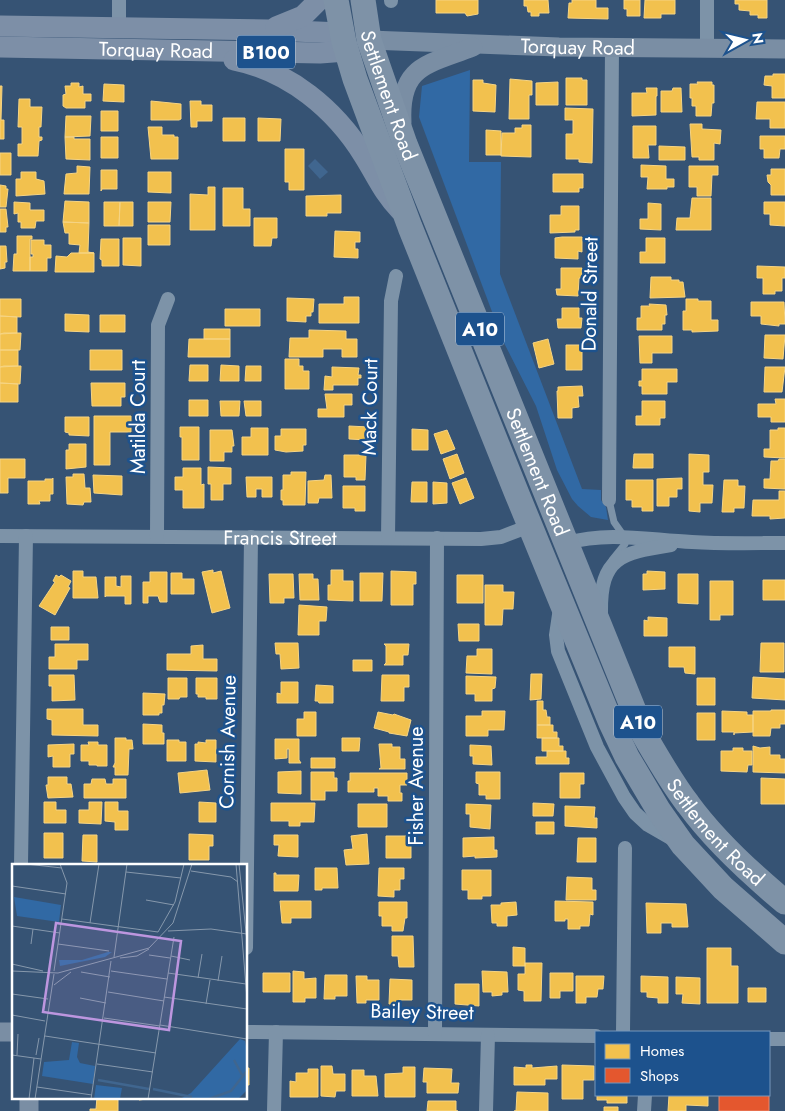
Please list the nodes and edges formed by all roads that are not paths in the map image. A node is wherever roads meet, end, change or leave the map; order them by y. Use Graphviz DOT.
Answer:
graph roads {
  1 [pos="119,0"];
  2 [pos="319,0"];
  3 [pos="336,0"];
  4 [pos="362,0"];
  5 [pos="707,0"];
  6 [pos="0,26"];
  7 [pos="119,28"];
  8 [pos="269,30"];
  9 [pos="369,40"];
  10 [pos="344,42"];
  11 [pos="479,44"];
  12 [pos="0,47"];
  13 [pos="612,47"];
  14 [pos="707,48"];
  15 [pos="785,49"];
  16 [pos="186,51"];
  17 [pos="405,144"];
  18 [pos="406,215"];
  19 [pos="396,276"];
  20 [pos="168,299"];
  21 [pos="609,500"];
  22 [pos="554,515"];
  23 [pos="530,526"];
  24 [pos="0,536"];
  25 [pos="26,536"];
  26 [pos="156,536"];
  27 [pos="625,536"];
  28 [pos="251,537"];
  29 [pos="388,538"];
  30 [pos="437,538"];
  31 [pos="692,542"];
  32 [pos="566,543"];
  33 [pos="785,543"];
  34 [pos="601,590"];
  35 [pos="561,601"];
  36 [pos="602,632"];
  37 [pos="624,848"];
  38 [pos="21,864"];
  39 [pos="247,864"];
  40 [pos="785,902"];
  41 [pos="785,942"];
  42 [pos="623,1031"];
  43 [pos="248,1032"];
  44 [pos="276,1032"];
  45 [pos="435,1034"];
  46 [pos="488,1035"];
  47 [pos="595,1036"];
  48 [pos="770,1039"];
  49 [pos="785,1039"];
  50 [pos="645,1096"];
  51 [pos="29,1098"];
  52 [pos="29,1111"];
  53 [pos="274,1111"];
  54 [pos="486,1111"];
  55 [pos="644,1111"];
  1 -- 7 [label="street"];
  2 -- 8 [label="main road"];
  3 -- 10 [label="highway, Settlement Road / A10"];
  4 -- 9 [label="highway, Settlement Road / A10"];
  5 -- 14 [label="street"];
  6 -- 7 [label="main road, Torquay Road / B100"];
  7 -- 8 [label="main road, Torquay Road / B100"];
  8 -- 10 [label="main road, Torquay Road / B100"];
  9 -- 10 [label="highway, Torquay Road / B100"];
  9 -- 11 [label="street, Torquay Road"];
  9 -- 17 [label="highway, Settlement Road / A10"];
  10 -- 16 [label="main road, Torquay Road / B100"];
  10 -- 18 [label="highway, Settlement Road / A10"];
  11 -- 13 [label="street, Torquay Road"];
  11 -- 17 [label="street"];
  12 -- 16 [label="main road, Torquay Road / B100"];
  13 -- 14 [label="street, Torquay Road"];
  13 -- 21 [label="street, Donald Street"];
  14 -- 15 [label="street, Torquay Road"];
  16 -- 18 [label="main road"];
  17 -- 22 [label="highway, Settlement Road / A10"];
  18 -- 23 [label="highway, Settlement Road / A10"];
  19 -- 29 [label="street, Mack Court"];
  20 -- 26 [label="street, Matilda Court"];
  21 -- 27 [label="lane, Donald Street"];
  22 -- 23 [label="highway, Francis Street"];
  22 -- 32 [label="highway, Settlement Road / A10"];
  23 -- 30 [label="street, Francis Street"];
  23 -- 35 [label="highway, Settlement Road / A10"];
  24 -- 25 [label="street, Francis Street"];
  25 -- 26 [label="street, Francis Street"];
  25 -- 38 [label="street"];
  26 -- 28 [label="street, Francis Street"];
  27 -- 31 [label="street"];
  27 -- 32 [label="street"];
  27 -- 34 [label="lane"];
  28 -- 29 [label="street, Francis Street"];
  28 -- 39 [label="street, Cornish Avenue"];
  29 -- 30 [label="street, Francis Street"];
  30 -- 45 [label="street, Fisher Avenue"];
  31 -- 33 [label="street"];
  31 -- 34 [label="street"];
  32 -- 35 [label="highway"];
  32 -- 36 [label="highway, Settlement Road / A10"];
  34 -- 36 [label="street"];
  35 -- 41 [label="highway, Settlement Road / A10"];
  36 -- 40 [label="highway, Settlement Road / A10"];
  37 -- 42 [label="street"];
  43 -- 44 [label="street, Bailey Street"];
  44 -- 45 [label="street, Bailey Street"];
  44 -- 53 [label="street"];
  45 -- 46 [label="street, Bailey Street"];
  46 -- 47 [label="street, Bailey Street"];
  46 -- 54 [label="street"];
  48 -- 49 [label="street"];
  50 -- 55 [label="street"];
  51 -- 52 [label="street"];
}
